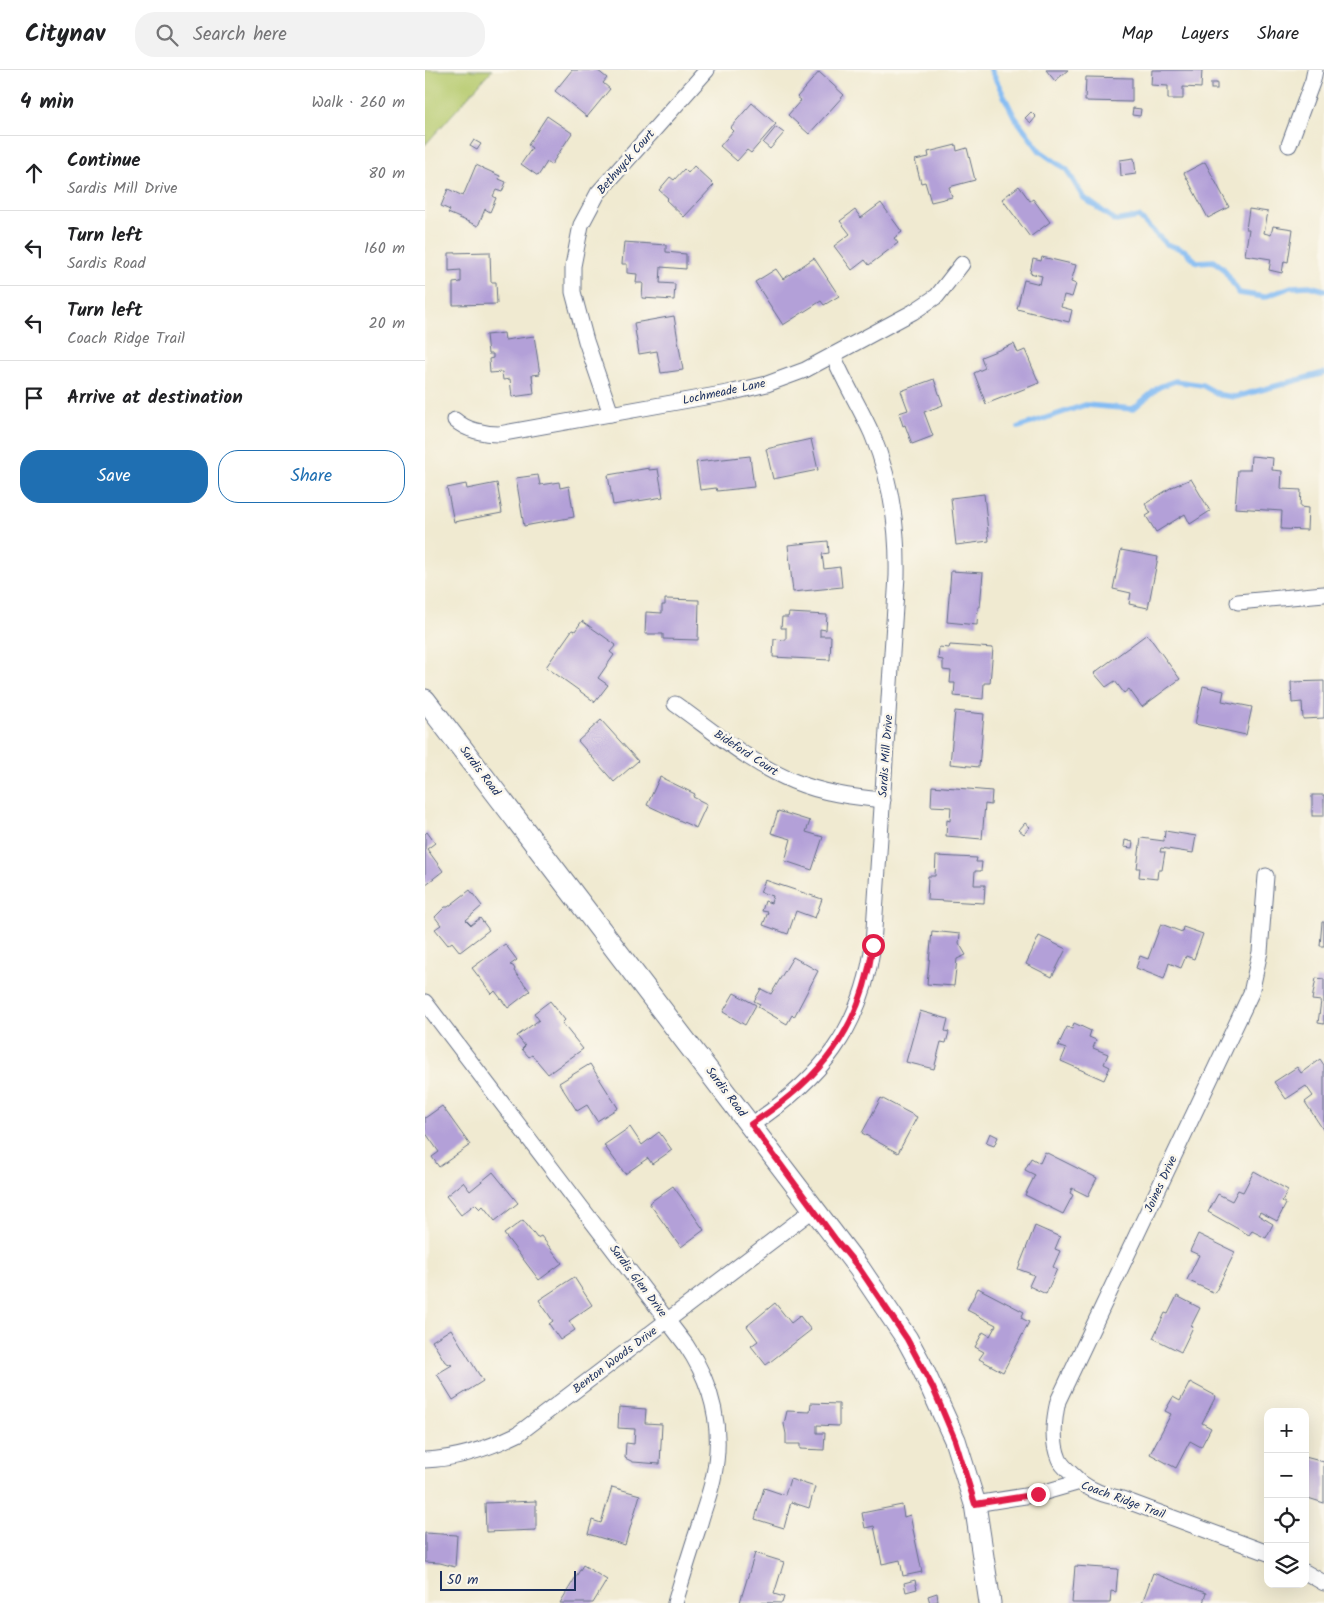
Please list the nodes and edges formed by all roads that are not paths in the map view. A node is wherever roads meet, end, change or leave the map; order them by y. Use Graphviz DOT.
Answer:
graph roads {
  1 [pos="707,70"];
  2 [pos="1315,70"];
  3 [pos="1289,145"];
  4 [pos="962,264"];
  5 [pos="833,355"];
  6 [pos="611,414"];
  7 [pos="455,420"];
  8 [pos="1324,594"];
  9 [pos="1238,602"];
  10 [pos="425,700"];
  11 [pos="675,704"];
  12 [pos="883,800"];
  13 [pos="1265,876"];
  14 [pos="425,1002"];
  15 [pos="751,1124"];
  16 [pos="814,1209"];
  17 [pos="668,1320"];
  18 [pos="425,1460"];
  19 [pos="1080,1482"];
  20 [pos="975,1504"];
  21 [pos="1264,1552"];
  22 [pos="1309,1574"];
  23 [pos="1324,1583"];
  24 [pos="675,1603"];
  25 [pos="990,1603"];
  1 -- 6 [label="street, Bethwyck Court"];
  2 -- 3 [label="street"];
  4 -- 5 [label="street, Lochmeade Lane"];
  5 -- 6 [label="street, Lochmeade Lane"];
  5 -- 12 [label="street, Sardis Mill Drive"];
  6 -- 7 [label="street, Lochmeade Lane"];
  8 -- 9 [label="street"];
  10 -- 15 [label="main road, Sardis Road"];
  11 -- 12 [label="street, Bideford Court"];
  12 -- 15 [label="street, Sardis Mill Drive"];
  13 -- 19 [label="street, Joines Drive"];
  14 -- 17 [label="street, Sardis Glen Drive"];
  15 -- 16 [label="main road, Sardis Road"];
  16 -- 17 [label="street, Benton Woods Drive"];
  16 -- 20 [label="main road, Sardis Road"];
  17 -- 18 [label="street, Benton Woods Drive"];
  17 -- 24 [label="street, Sardis Glen Drive"];
  19 -- 20 [label="street, Coach Ridge Trail"];
  19 -- 21 [label="street, Coach Ridge Trail"];
  20 -- 25 [label="main road, Sardis Road"];
  22 -- 23 [label="street"];
}
